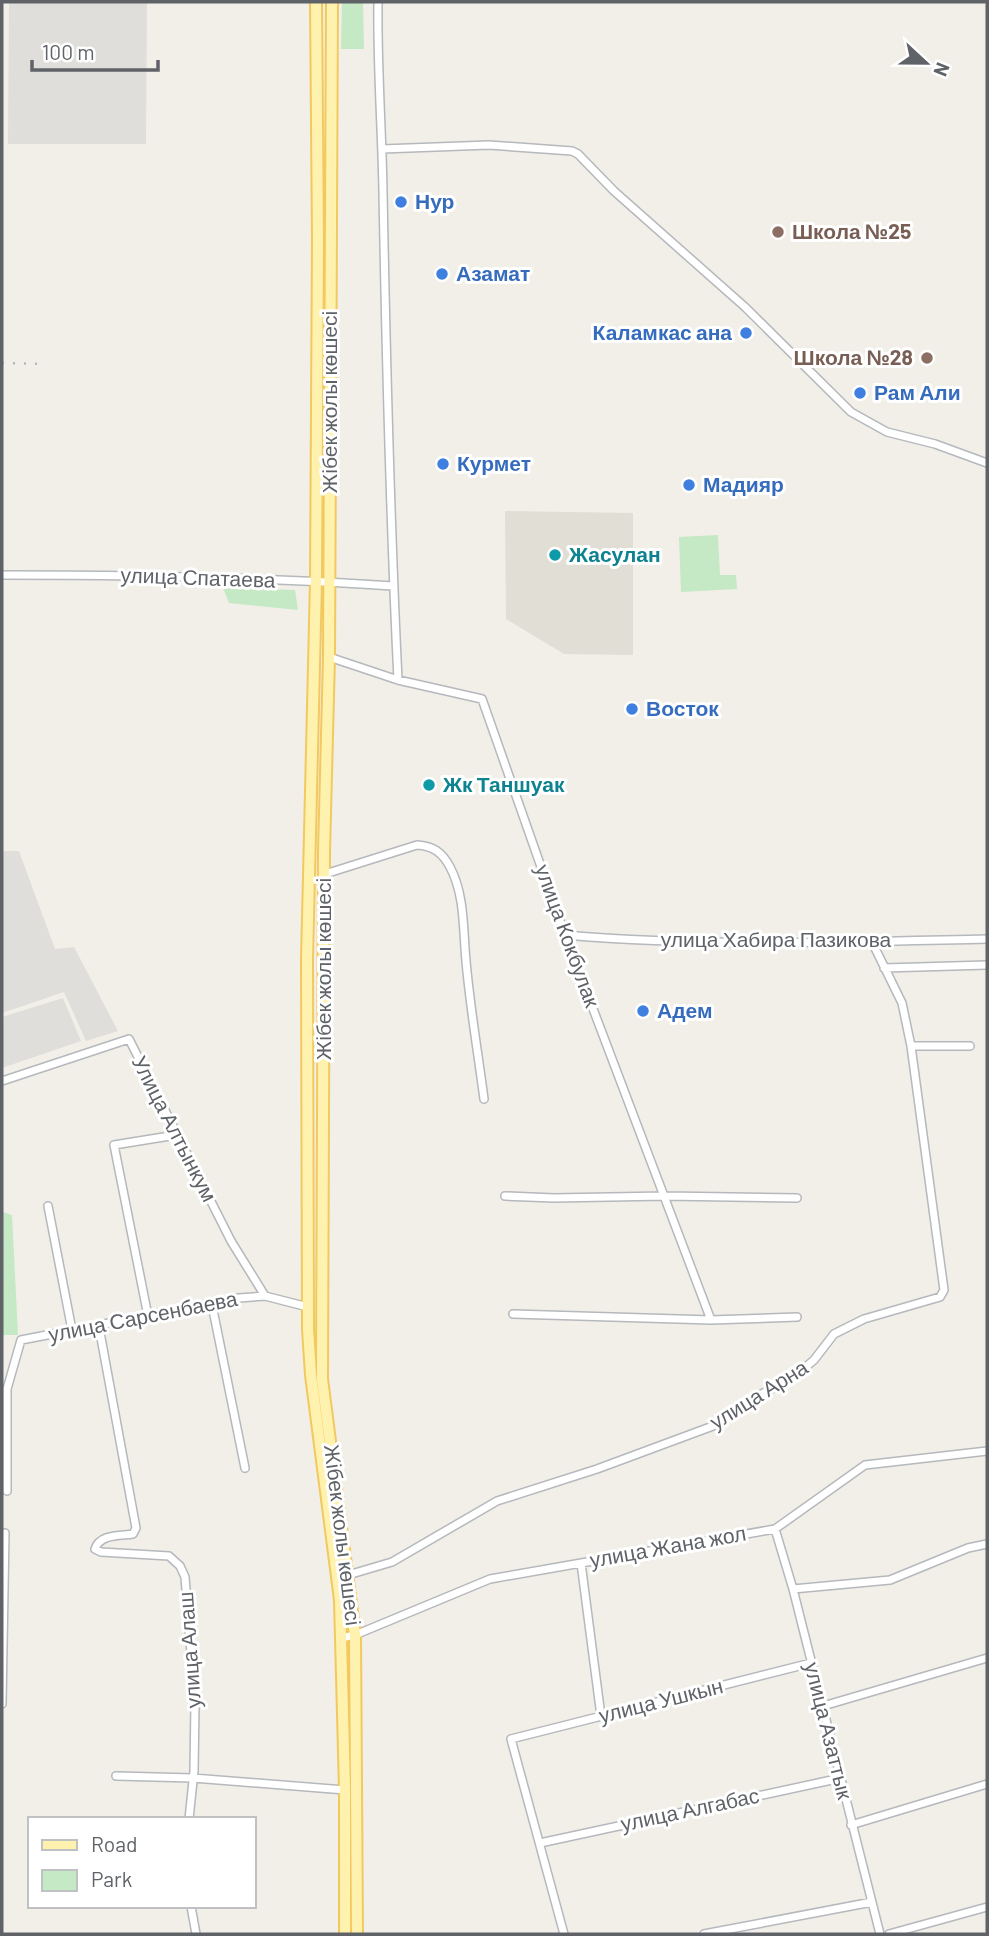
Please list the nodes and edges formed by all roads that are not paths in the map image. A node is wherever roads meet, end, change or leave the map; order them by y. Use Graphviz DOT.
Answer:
graph roads {
  1 [pos="316,2"];
  2 [pos="332,2"];
  3 [pos="378,2"];
  4 [pos="382,149"];
  5 [pos="987,463"];
  6 [pos="2,575"];
  7 [pos="316,581"];
  8 [pos="329,581"];
  9 [pos="393,586"];
  10 [pos="330,657"];
  11 [pos="398,680"];
  12 [pos="325,874"];
  13 [pos="565,935"];
  14 [pos="987,939"];
  15 [pos="872,942"];
  16 [pos="987,965"];
  17 [pos="884,968"];
  18 [pos="911,1046"];
  19 [pos="970,1046"];
  20 [pos="2,1081"];
  21 [pos="484,1099"];
  22 [pos="176,1135"];
  23 [pos="505,1196"];
  24 [pos="665,1196"];
  25 [pos="797,1198"];
  26 [pos="48,1206"];
  27 [pos="265,1296"];
  28 [pos="212,1305"];
  29 [pos="308,1307"];
  30 [pos="513,1314"];
  31 [pos="148,1316"];
  32 [pos="797,1317"];
  33 [pos="711,1320"];
  34 [pos="99,1327"];
  35 [pos="72,1330"];
  36 [pos="4,1389"];
  37 [pos="987,1451"];
  38 [pos="245,1468"];
  39 [pos="7,1491"];
  40 [pos="775,1529"];
  41 [pos="5,1533"];
  42 [pos="987,1544"];
  43 [pos="581,1563"];
  44 [pos="348,1575"];
  45 [pos="793,1589"];
  46 [pos="355,1635"];
  47 [pos="341,1638"];
  48 [pos="987,1658"];
  49 [pos="811,1663"];
  50 [pos="2,1704"];
  51 [pos="823,1706"];
  52 [pos="601,1716"];
  53 [pos="116,1776"];
  54 [pos="193,1778"];
  55 [pos="841,1778"];
  56 [pos="987,1784"];
  57 [pos="345,1790"];
  58 [pos="189,1817"];
  59 [pos="851,1825"];
  60 [pos="540,1843"];
  61 [pos="872,1902"];
  62 [pos="987,1907"];
  63 [pos="191,1908"];
  64 [pos="196,1934"];
  65 [pos="345,1934"];
  66 [pos="357,1934"];
  67 [pos="564,1934"];
  68 [pos="704,1934"];
  69 [pos="880,1934"];
  70 [pos="889,1934"];
  1 -- 7 [label="main road, Жібек жолы көшесі"];
  2 -- 8 [label="main road, Жібек жолы көшесі"];
  3 -- 4 [label="street"];
  4 -- 5 [label="street"];
  4 -- 9 [label="street"];
  6 -- 7 [label="street, улица Спатаева"];
  7 -- 8 [label="street, улица Спатаева"];
  7 -- 29 [label="main road, Жібек жолы көшесі"];
  8 -- 9 [label="street, улица Спатаева"];
  8 -- 10 [label="main road, Жібек жолы көшесі"];
  9 -- 11 [label="street"];
  10 -- 11 [label="street, улица Кокбулак"];
  10 -- 12 [label="main road, Жібек жолы көшесі"];
  11 -- 13 [label="street, улица Кокбулак"];
  12 -- 21 [label="street"];
  12 -- 44 [label="main road, Жібек жолы көшесі"];
  13 -- 15 [label="street, улица Хабира Пазикова"];
  13 -- 24 [label="street, улица Кокбулак"];
  14 -- 15 [label="street, улица Хабира Пазикова"];
  15 -- 17 [label="street, улица Арна"];
  16 -- 17 [label="street"];
  17 -- 18 [label="street, улица Арна"];
  18 -- 19 [label="street"];
  18 -- 44 [label="street, улица Арна"];
  20 -- 22 [label="street, Улица Алтынкум"];
  22 -- 27 [label="street, Улица Алтынкум"];
  22 -- 31 [label="street"];
  23 -- 24 [label="street"];
  24 -- 25 [label="street"];
  24 -- 33 [label="street, улица Кокбулак"];
  26 -- 35 [label="street"];
  27 -- 28 [label="street, улица Сарсенбаева"];
  27 -- 29 [label="street"];
  28 -- 31 [label="street, улица Сарсенбаева"];
  28 -- 38 [label="street"];
  29 -- 47 [label="main road, Жібек жолы көшесі"];
  30 -- 33 [label="street"];
  31 -- 34 [label="street, улица Сарсенбаева"];
  32 -- 33 [label="street"];
  34 -- 35 [label="street, улица Сарсенбаева"];
  34 -- 54 [label="street, улица Алаш"];
  35 -- 36 [label="street, улица Сарсенбаева"];
  36 -- 39 [label="street"];
  37 -- 40 [label="street, улица Жана жол"];
  40 -- 43 [label="street, улица Жана жол"];
  40 -- 45 [label="street, улица Азаттык"];
  41 -- 50 [label="street"];
  42 -- 45 [label="street"];
  43 -- 46 [label="street, улица Жана жол"];
  43 -- 52 [label="street"];
  44 -- 46 [label="main road, Жібек жолы көшесі"];
  45 -- 49 [label="street, улица Азаттык"];
  46 -- 47 [label="street, улица Жана жол"];
  46 -- 66 [label="main road, Жібек жолы көшесі"];
  47 -- 57 [label="main road, Жібек жолы көшесі"];
  48 -- 51 [label="street"];
  49 -- 51 [label="street, улица Азаттык"];
  49 -- 52 [label="street, улица Ушкын"];
  51 -- 55 [label="street, улица Азаттык"];
  52 -- 60 [label="street, улица Ушкын"];
  53 -- 54 [label="street"];
  54 -- 57 [label="street"];
  54 -- 58 [label="street, улица Алаш"];
  55 -- 59 [label="street, улица Азаттык"];
  55 -- 60 [label="street, улица Алгабас"];
  56 -- 59 [label="street"];
  57 -- 65 [label="main road, Жібек жолы көшесі"];
  59 -- 61 [label="street, улица Азаттык"];
  60 -- 67 [label="street"];
  61 -- 68 [label="street"];
  61 -- 69 [label="street, улица Азаттык"];
  62 -- 70 [label="street"];
  63 -- 64 [label="street"];
}
